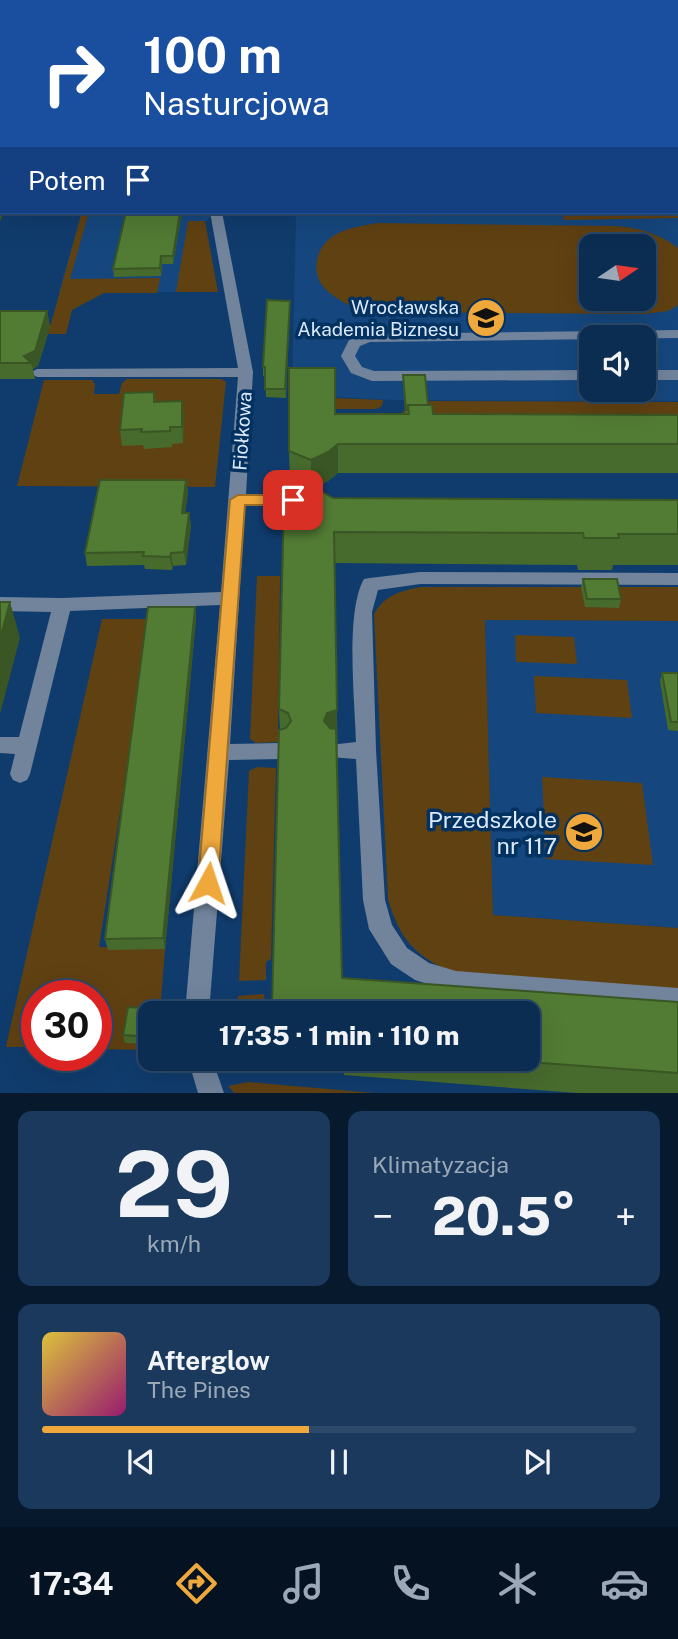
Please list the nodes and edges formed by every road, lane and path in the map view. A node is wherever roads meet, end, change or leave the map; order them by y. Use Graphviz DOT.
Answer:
graph roads {
  1 [pos="216,220"];
  2 [pos="656,334"];
  3 [pos="678,334"];
  4 [pos="579,335"];
  5 [pos="246,372"];
  6 [pos="37,373"];
  7 [pos="579,375"];
  8 [pos="656,375"];
  9 [pos="678,375"];
  10 [pos="238,500"];
  11 [pos="320,500"];
  12 [pos="678,579"];
  13 [pos="231,598"];
  14 [pos="0,604"];
  15 [pos="62,605"];
  16 [pos="0,745"];
  17 [pos="27,746"];
  18 [pos="366,750"];
  19 [pos="281,751"];
  20 [pos="337,751"];
  21 [pos="219,752"];
  22 [pos="20,774"];
  23 [pos="678,999"];
  24 [pos="198,1001"];
  25 [pos="204,1071"];
  26 [pos="211,1093"];
  1 -- 5 [label="street, Fiołkowa"];
  2 -- 3 [label="street"];
  4 -- 7 [label="street"];
  5 -- 6 [label="street"];
  5 -- 10 [label="street, Fiołkowa"];
  8 -- 9 [label="street"];
  10 -- 11 [label="street"];
  10 -- 13 [label="street, Fiołkowa"];
  12 -- 18 [label="street"];
  13 -- 15 [label="street"];
  13 -- 21 [label="street, Fiołkowa"];
  14 -- 15 [label="street"];
  15 -- 17 [label="street"];
  16 -- 17 [label="street"];
  17 -- 22 [label="street"];
  18 -- 20 [label="street"];
  18 -- 23 [label="street"];
  19 -- 21 [label="street"];
  21 -- 24 [label="street, Fiołkowa"];
  25 -- 26 [label="street"];
}
